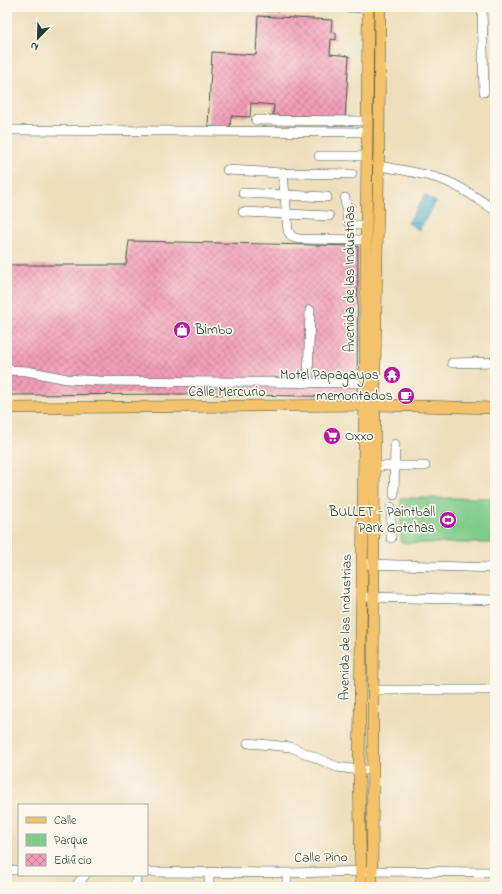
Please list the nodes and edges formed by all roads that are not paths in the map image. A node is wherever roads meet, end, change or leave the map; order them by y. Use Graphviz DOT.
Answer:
graph roads {
  1 [pos="7,7"];
  2 [pos="265,7"];
  3 [pos="277,7"];
  4 [pos="342,7"];
  5 [pos="368,7"];
  6 [pos="380,7"];
  7 [pos="482,7"];
  8 [pos="7,13"];
  9 [pos="484,92"];
  10 [pos="256,120"];
  11 [pos="366,127"];
  12 [pos="7,130"];
  13 [pos="379,147"];
  14 [pos="366,152"];
  15 [pos="319,156"];
  16 [pos="379,166"];
  17 [pos="227,170"];
  18 [pos="283,173"];
  19 [pos="352,174"];
  20 [pos="243,193"];
  21 [pos="285,196"];
  22 [pos="327,197"];
  23 [pos="345,198"];
  24 [pos="495,210"];
  25 [pos="243,212"];
  26 [pos="287,214"];
  27 [pos="329,216"];
  28 [pos="366,225"];
  29 [pos="366,240"];
  30 [pos="310,310"];
  31 [pos="495,362"];
  32 [pos="452,363"];
  33 [pos="370,369"];
  34 [pos="7,370"];
  35 [pos="308,383"];
  36 [pos="365,383"];
  37 [pos="364,406"];
  38 [pos="376,406"];
  39 [pos="7,408"];
  40 [pos="495,408"];
  41 [pos="395,444"];
  42 [pos="375,466"];
  43 [pos="394,466"];
  44 [pos="425,466"];
  45 [pos="394,495"];
  46 [pos="391,507"];
  47 [pos="391,524"];
  48 [pos="374,525"];
  49 [pos="391,538"];
  50 [pos="362,564"];
  51 [pos="374,564"];
  52 [pos="495,568"];
  53 [pos="362,597"];
  54 [pos="374,597"];
  55 [pos="495,600"];
  56 [pos="374,690"];
  57 [pos="495,690"];
  58 [pos="360,706"];
  59 [pos="373,707"];
  60 [pos="248,743"];
  61 [pos="359,770"];
  62 [pos="373,770"];
  63 [pos="7,870"];
  64 [pos="18,870"];
  65 [pos="367,871"];
  66 [pos="148,872"];
  67 [pos="495,872"];
  68 [pos="209,873"];
  69 [pos="287,873"];
  70 [pos="83,876"];
  71 [pos="136,876"];
  72 [pos="75,887"];
  73 [pos="136,887"];
  74 [pos="209,887"];
  75 [pos="287,887"];
  76 [pos="361,887"];
  77 [pos="372,887"];
  1 -- 8 [label="street"];
  2 -- 3 [label="street"];
  4 -- 5 [label="street"];
  5 -- 11 [label="main road, Avenida de las Industrias"];
  6 -- 13 [label="main road, Avenida de las Industrias"];
  7 -- 9 [label="street"];
  10 -- 11 [label="street"];
  11 -- 12 [label="street"];
  11 -- 14 [label="main road, Avenida de las Industrias"];
  13 -- 14 [label="main road"];
  13 -- 16 [label="main road, Avenida de las Industrias"];
  14 -- 15 [label="street"];
  14 -- 28 [label="main road, Avenida de las Industrias"];
  16 -- 24 [label="street"];
  16 -- 33 [label="main road, Avenida de las Industrias"];
  17 -- 18 [label="street"];
  18 -- 19 [label="street"];
  18 -- 21 [label="street"];
  20 -- 21 [label="street"];
  21 -- 22 [label="street"];
  21 -- 26 [label="street"];
  23 -- 28 [label="street"];
  25 -- 26 [label="street"];
  26 -- 27 [label="street"];
  26 -- 29 [label="street"];
  28 -- 29 [label="main road, Avenida de las Industrias"];
  29 -- 33 [label="main road, Avenida de las Industrias"];
  30 -- 35 [label="street"];
  31 -- 32 [label="street"];
  33 -- 36 [label="main road, Avenida de las Industrias"];
  33 -- 38 [label="main road, Avenida de las Industrias"];
  34 -- 35 [label="street"];
  35 -- 36 [label="street"];
  36 -- 37 [label="main road, Avenida de las Industrias"];
  37 -- 38 [label="main road, Calle Mercurio"];
  37 -- 39 [label="main road, Calle Mercurio"];
  37 -- 50 [label="main road, Avenida de las Industrias"];
  38 -- 40 [label="main road, Calle Mercurio"];
  38 -- 42 [label="main road, Avenida de las Industrias"];
  41 -- 43 [label="street"];
  42 -- 43 [label="street"];
  42 -- 48 [label="main road, Avenida de las Industrias"];
  43 -- 44 [label="street"];
  43 -- 45 [label="street"];
  46 -- 47 [label="street"];
  47 -- 48 [label="street"];
  47 -- 49 [label="street"];
  48 -- 51 [label="main road, Avenida de las Industrias"];
  50 -- 51 [label="street"];
  50 -- 53 [label="main road, Avenida de las Industrias"];
  51 -- 52 [label="street"];
  51 -- 54 [label="main road, Avenida de las Industrias"];
  53 -- 54 [label="street"];
  53 -- 58 [label="main road, Avenida de las Industrias"];
  54 -- 55 [label="street"];
  54 -- 56 [label="main road, Avenida de las Industrias"];
  56 -- 57 [label="street"];
  56 -- 59 [label="main road, Avenida de las Industrias"];
  58 -- 59 [label="main road"];
  58 -- 61 [label="main road, Avenida de las Industrias"];
  59 -- 62 [label="main road, Avenida de las Industrias"];
  60 -- 61 [label="street"];
  61 -- 62 [label="street"];
  61 -- 65 [label="main road, Avenida de las Industrias"];
  62 -- 65 [label="main road, Avenida de las Industrias"];
  63 -- 64 [label="street"];
  65 -- 67 [label="street, Calle Pino"];
  65 -- 69 [label="street, Calle Pino"];
  65 -- 76 [label="main road, Avenida de las Industrias"];
  65 -- 77 [label="main road, Avenida de las Industrias"];
  66 -- 68 [label="street, Calle Pino"];
  68 -- 69 [label="street, Calle Pino"];
  68 -- 74 [label="street"];
  69 -- 75 [label="street"];
  70 -- 72 [label="street"];
  71 -- 73 [label="street"];
}
